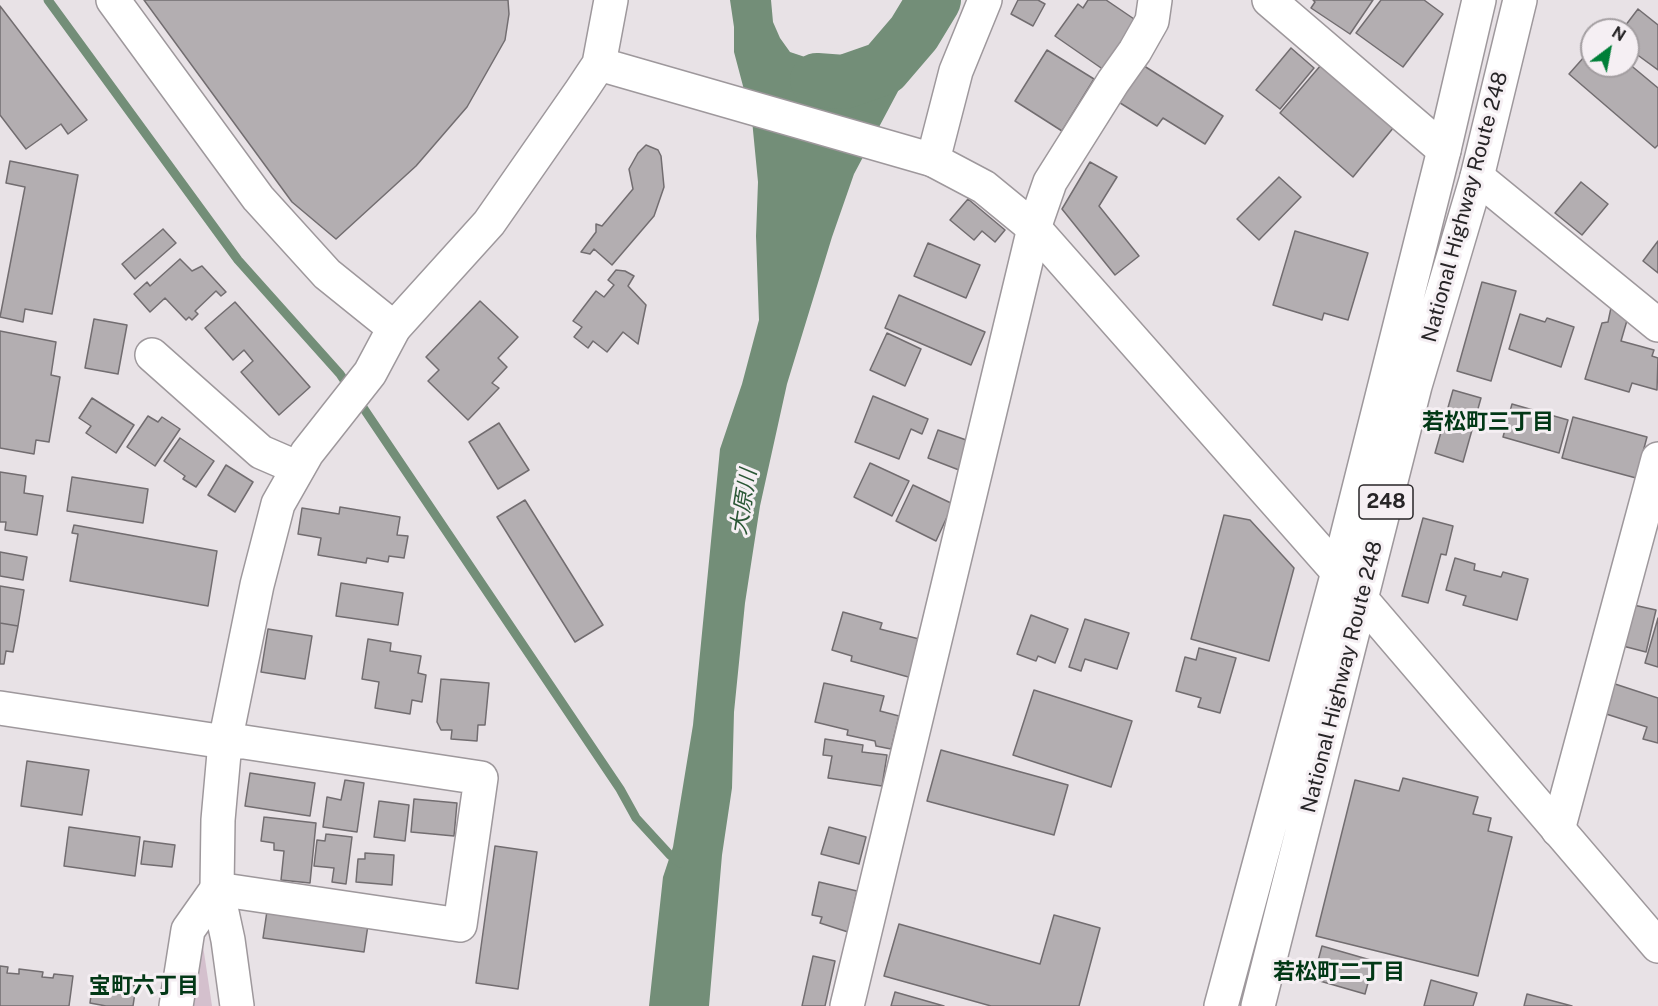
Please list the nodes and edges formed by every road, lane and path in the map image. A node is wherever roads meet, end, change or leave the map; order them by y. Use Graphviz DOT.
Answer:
graph roads {
  1 [pos="113,0"];
  2 [pos="611,0"];
  3 [pos="985,0"];
  4 [pos="1155,0"];
  5 [pos="1269,0"];
  6 [pos="1479,0"];
  7 [pos="1520,0"];
  8 [pos="599,64"];
  9 [pos="1444,150"];
  10 [pos="924,157"];
  11 [pos="1477,177"];
  12 [pos="1034,228"];
  13 [pos="1658,325"];
  14 [pos="394,328"];
  15 [pos="152,355"];
  16 [pos="1658,459"];
  17 [pos="298,468"];
  18 [pos="1338,572"];
  19 [pos="1361,599"];
  20 [pos="0,708"];
  21 [pos="225,742"];
  22 [pos="1558,830"];
  23 [pos="217,889"];
  24 [pos="1658,946"];
  25 [pos="176,1006"];
  26 [pos="237,1006"];
  27 [pos="847,1006"];
  28 [pos="1221,1006"];
  29 [pos="1258,1006"];
  1 -- 14 [label="main road"];
  2 -- 8 [label="main road"];
  3 -- 10 [label="main road"];
  4 -- 12 [label="main road"];
  5 -- 9 [label="main road"];
  6 -- 9 [label="main road, National Highway Route 248 / 248"];
  7 -- 11 [label="main road, National Highway Route 248 / 248"];
  8 -- 10 [label="main road"];
  8 -- 14 [label="main road"];
  9 -- 18 [label="main road, National Highway Route 248 / 248"];
  10 -- 12 [label="main road"];
  11 -- 13 [label="main road"];
  11 -- 19 [label="main road, National Highway Route 248 / 248"];
  12 -- 18 [label="main road"];
  12 -- 27 [label="main road"];
  14 -- 17 [label="main road"];
  15 -- 17 [label="main road"];
  16 -- 22 [label="main road"];
  17 -- 21 [label="main road"];
  18 -- 19 [label="main road"];
  18 -- 28 [label="main road, National Highway Route 248 / 248"];
  19 -- 22 [label="main road"];
  19 -- 29 [label="main road, National Highway Route 248 / 248"];
  20 -- 21 [label="main road"];
  21 -- 23 [label="main road"];
  21 -- 23 [label="main road"];
  22 -- 24 [label="main road"];
  23 -- 25 [label="main road"];
  23 -- 26 [label="main road"];
}
